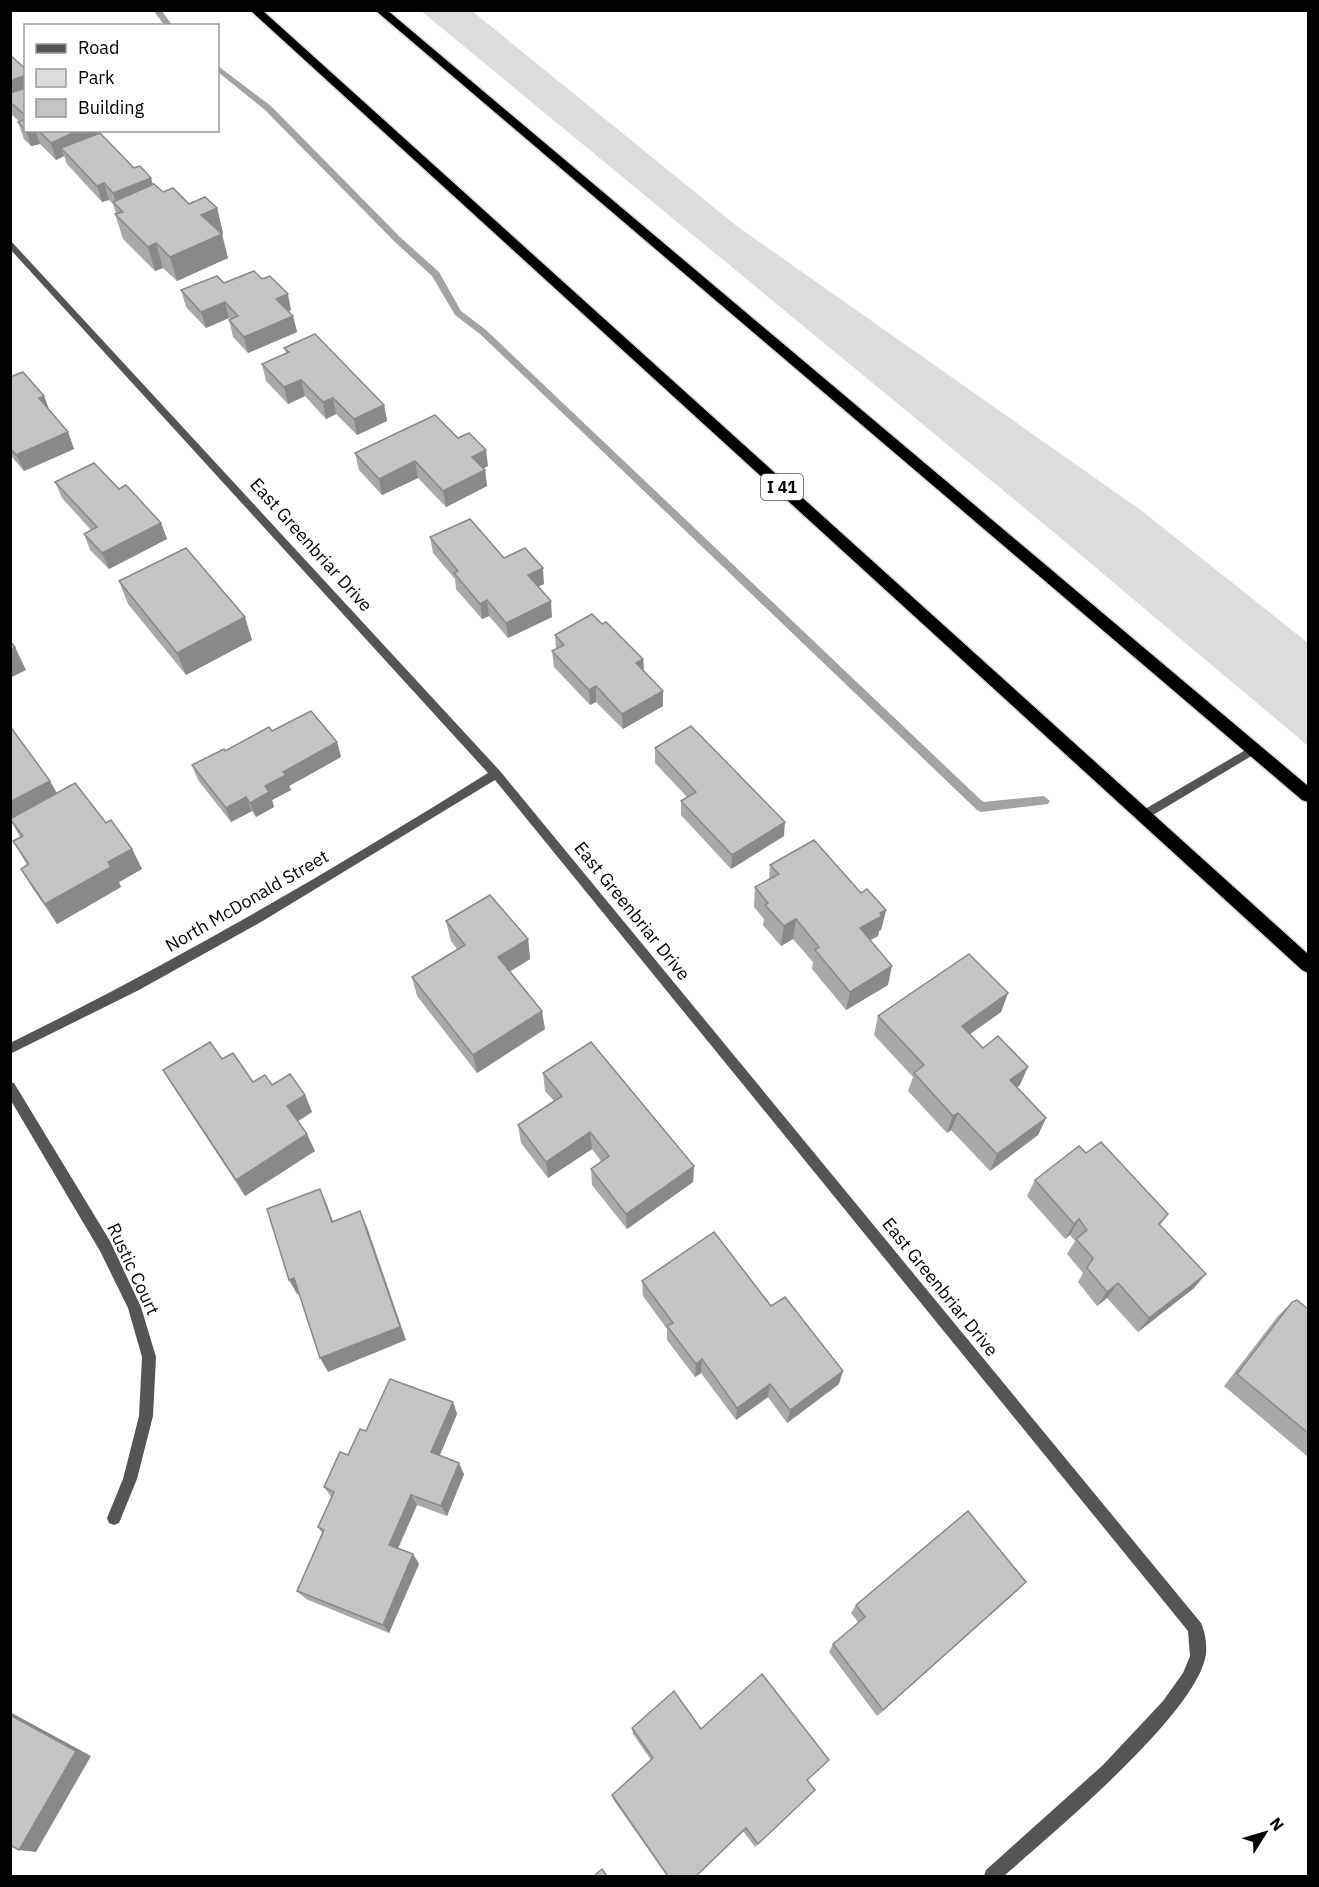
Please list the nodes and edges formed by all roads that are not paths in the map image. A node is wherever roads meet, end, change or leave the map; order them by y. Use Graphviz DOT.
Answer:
graph roads {
  1 [pos="255,10"];
  2 [pos="381,10"];
  3 [pos="10,243"];
  4 [pos="1254,749"];
  5 [pos="496,774"];
  6 [pos="1308,795"];
  7 [pos="1144,815"];
  8 [pos="1308,965"];
  9 [pos="10,1049"];
  10 [pos="10,1087"];
  11 [pos="114,1518"];
  12 [pos="992,1876"];
  1 -- 7 [label="highway, I 41"];
  2 -- 4 [label="highway"];
  3 -- 5 [label="street, East Greenbriar Drive"];
  4 -- 6 [label="highway"];
  4 -- 7 [label="street"];
  5 -- 9 [label="street, North McDonald Street"];
  5 -- 12 [label="street, East Greenbriar Drive"];
  7 -- 8 [label="highway, I 41"];
  10 -- 11 [label="street, Rustic Court"];
}
